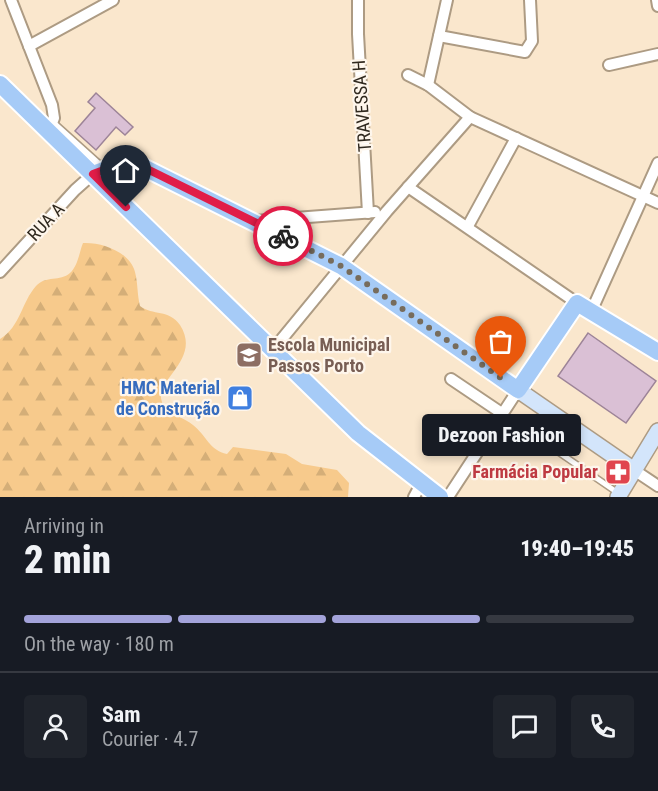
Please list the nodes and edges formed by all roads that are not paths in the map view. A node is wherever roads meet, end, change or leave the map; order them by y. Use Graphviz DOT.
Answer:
graph roads {
  1 [pos="11,0"];
  2 [pos="113,0"];
  3 [pos="358,0"];
  4 [pos="447,0"];
  5 [pos="530,0"];
  6 [pos="657,0"];
  7 [pos="658,6"];
  8 [pos="440,36"];
  9 [pos="29,46"];
  10 [pos="658,54"];
  11 [pos="609,65"];
  12 [pos="408,75"];
  13 [pos="0,84"];
  14 [pos="428,85"];
  15 [pos="470,117"];
  16 [pos="51,127"];
  17 [pos="516,138"];
  18 [pos="658,163"];
  19 [pos="99,172"];
  20 [pos="408,187"];
  21 [pos="644,196"];
  22 [pos="658,203"];
  23 [pos="387,211"];
  24 [pos="368,213"];
  25 [pos="255,221"];
  26 [pos="468,226"];
  27 [pos="341,266"];
  28 [pos="0,272"];
  29 [pos="584,308"];
  30 [pos="272,351"];
  31 [pos="658,352"];
  32 [pos="451,379"];
  33 [pos="518,390"];
  34 [pos="503,414"];
  35 [pos="658,431"];
  36 [pos="634,470"];
  37 [pos="658,486"];
  38 [pos="417,490"];
  39 [pos="618,495"];
  40 [pos="440,497"];
  41 [pos="448,497"];
  1 -- 9 [label="street"];
  2 -- 9 [label="street"];
  3 -- 24 [label="street, TRAVESSA H"];
  4 -- 8 [label="street"];
  5 -- 8 [label="street"];
  6 -- 7 [label="street"];
  8 -- 14 [label="street"];
  9 -- 16 [label="street"];
  10 -- 11 [label="street"];
  12 -- 14 [label="street"];
  13 -- 16 [label="main road"];
  14 -- 15 [label="street"];
  15 -- 17 [label="street"];
  15 -- 20 [label="street"];
  16 -- 19 [label="main road"];
  17 -- 21 [label="street"];
  17 -- 26 [label="street"];
  18 -- 21 [label="street"];
  19 -- 25 [label="main road"];
  19 -- 28 [label="street, RUA A"];
  19 -- 30 [label="main road"];
  20 -- 23 [label="street"];
  20 -- 26 [label="street"];
  21 -- 22 [label="street"];
  21 -- 29 [label="street"];
  23 -- 24 [label="street"];
  23 -- 27 [label="street"];
  24 -- 25 [label="street"];
  25 -- 27 [label="main road"];
  26 -- 29 [label="street"];
  27 -- 30 [label="street"];
  27 -- 33 [label="main road"];
  29 -- 31 [label="main road"];
  29 -- 33 [label="main road"];
  30 -- 38 [label="main road"];
  32 -- 34 [label="street"];
  33 -- 34 [label="street"];
  33 -- 36 [label="main road"];
  34 -- 39 [label="lane"];
  34 -- 41 [label="street"];
  35 -- 36 [label="main road"];
  36 -- 37 [label="street"];
  36 -- 39 [label="main road"];
  38 -- 40 [label="main road"];
}
